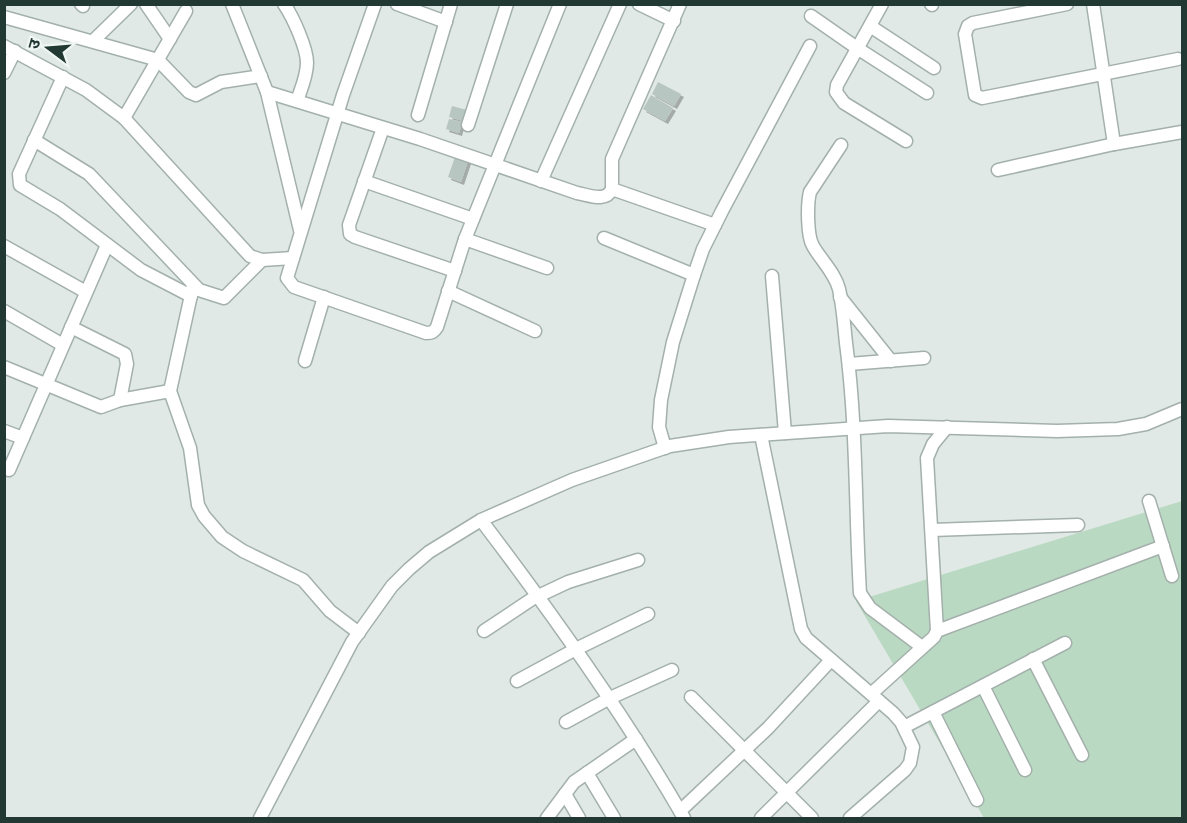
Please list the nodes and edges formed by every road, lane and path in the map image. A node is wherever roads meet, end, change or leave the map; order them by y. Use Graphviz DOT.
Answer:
graph roads {
  1 [pos="131,4"];
  2 [pos="146,4"];
  3 [pos="232,4"];
  4 [pos="375,4"];
  5 [pos="397,4"];
  6 [pos="451,4"];
  7 [pos="507,4"];
  8 [pos="560,4"];
  9 [pos="620,4"];
  10 [pos="639,4"];
  11 [pos="680,4"];
  12 [pos="882,4"];
  13 [pos="1067,4"];
  14 [pos="1093,4"];
  15 [pos="291,8"];
  16 [pos="186,11"];
  17 [pos="811,16"];
  18 [pos="4,17"];
  19 [pos="674,21"];
  20 [pos="446,22"];
  21 [pos="870,26"];
  22 [pos="170,39"];
  23 [pos="93,40"];
  24 [pos="810,46"];
  25 [pos="10,48"];
  26 [pos="857,48"];
  27 [pos="158,60"];
  28 [pos="1178,60"];
  29 [pos="934,68"];
  30 [pos="4,73"];
  31 [pos="1103,73"];
  32 [pos="261,76"];
  33 [pos="63,77"];
  34 [pos="267,92"];
  35 [pos="927,93"];
  36 [pos="297,101"];
  37 [pos="337,114"];
  38 [pos="418,115"];
  39 [pos="124,118"];
  40 [pos="468,124"];
  41 [pos="383,128"];
  42 [pos="1182,132"];
  43 [pos="34,140"];
  44 [pos="906,141"];
  45 [pos="1114,144"];
  46 [pos="842,145"];
  47 [pos="495,165"];
  48 [pos="998,170"];
  49 [pos="364,181"];
  50 [pos="541,181"];
  51 [pos="612,189"];
  52 [pos="473,219"];
  53 [pos="715,225"];
  54 [pos="300,231"];
  55 [pos="604,238"];
  56 [pos="465,239"];
  57 [pos="107,245"];
  58 [pos="4,246"];
  59 [pos="293,258"];
  60 [pos="262,260"];
  61 [pos="547,268"];
  62 [pos="454,271"];
  63 [pos="694,275"];
  64 [pos="772,276"];
  65 [pos="192,291"];
  66 [pos="447,291"];
  67 [pos="86,292"];
  68 [pos="840,296"];
  69 [pos="324,297"];
  70 [pos="4,311"];
  71 [pos="71,327"];
  72 [pos="535,331"];
  73 [pos="63,345"];
  74 [pos="924,358"];
  75 [pos="305,361"];
  76 [pos="891,361"];
  77 [pos="849,364"];
  78 [pos="4,366"];
  79 [pos="46,384"];
  80 [pos="170,392"];
  81 [pos="120,400"];
  82 [pos="1182,409"];
  83 [pos="854,428"];
  84 [pos="947,428"];
  85 [pos="4,431"];
  86 [pos="785,433"];
  87 [pos="761,435"];
  88 [pos="23,438"];
  89 [pos="665,448"];
  90 [pos="9,470"];
  91 [pos="1149,501"];
  92 [pos="481,520"];
  93 [pos="1078,525"];
  94 [pos="932,530"];
  95 [pos="1163,546"];
  96 [pos="638,560"];
  97 [pos="1172,576"];
  98 [pos="538,596"];
  99 [pos="648,614"];
  100 [pos="484,631"];
  101 [pos="937,631"];
  102 [pos="359,633"];
  103 [pos="1065,643"];
  104 [pos="922,647"];
  105 [pos="576,649"];
  106 [pos="1033,659"];
  107 [pos="831,660"];
  108 [pos="672,670"];
  109 [pos="517,681"];
  110 [pos="983,686"];
  111 [pos="691,697"];
  112 [pos="875,697"];
  113 [pos="610,698"];
  114 [pos="933,712"];
  115 [pos="566,722"];
  116 [pos="904,728"];
  117 [pos="636,738"];
  118 [pos="744,751"];
  119 [pos="1082,755"];
  120 [pos="1025,770"];
  121 [pos="587,773"];
  122 [pos="786,793"];
  123 [pos="565,794"];
  124 [pos="977,800"];
  125 [pos="682,816"];
  126 [pos="260,819"];
  127 [pos="547,819"];
  128 [pos="579,819"];
  129 [pos="614,819"];
  130 [pos="761,819"];
  131 [pos="812,819"];
  132 [pos="850,819"];
  1 -- 23 [label="street"];
  2 -- 22 [label="street"];
  3 -- 32 [label="street"];
  4 -- 37 [label="street"];
  5 -- 20 [label="street"];
  6 -- 20 [label="street"];
  7 -- 40 [label="street"];
  8 -- 47 [label="street"];
  9 -- 50 [label="street"];
  10 -- 19 [label="street"];
  11 -- 19 [label="street"];
  12 -- 21 [label="street"];
  13 -- 31 [label="street"];
  14 -- 31 [label="street"];
  15 -- 36 [label="street"];
  16 -- 22 [label="street"];
  17 -- 26 [label="street"];
  18 -- 23 [label="street"];
  19 -- 51 [label="street"];
  20 -- 38 [label="street"];
  21 -- 26 [label="street"];
  21 -- 29 [label="street"];
  22 -- 27 [label="street"];
  23 -- 27 [label="street"];
  24 -- 53 [label="street"];
  25 -- 30 [label="street"];
  25 -- 33 [label="street"];
  26 -- 35 [label="street"];
  26 -- 44 [label="street"];
  27 -- 32 [label="street"];
  27 -- 39 [label="street"];
  28 -- 31 [label="street"];
  31 -- 45 [label="street"];
  32 -- 34 [label="street"];
  33 -- 39 [label="street"];
  33 -- 43 [label="street"];
  34 -- 36 [label="street"];
  34 -- 54 [label="street"];
  36 -- 37 [label="street"];
  37 -- 41 [label="street"];
  37 -- 54 [label="street"];
  39 -- 60 [label="street"];
  41 -- 47 [label="street"];
  41 -- 49 [label="street"];
  42 -- 45 [label="street"];
  43 -- 57 [label="street"];
  43 -- 65 [label="street"];
  45 -- 48 [label="street"];
  46 -- 68 [label="street"];
  47 -- 50 [label="street"];
  47 -- 52 [label="street"];
  49 -- 52 [label="street"];
  49 -- 62 [label="street"];
  50 -- 51 [label="street"];
  51 -- 53 [label="street"];
  52 -- 56 [label="street"];
  53 -- 63 [label="street"];
  54 -- 59 [label="street"];
  55 -- 63 [label="street"];
  56 -- 61 [label="street"];
  56 -- 62 [label="street"];
  57 -- 65 [label="street"];
  57 -- 67 [label="street"];
  58 -- 67 [label="street"];
  59 -- 60 [label="street"];
  59 -- 69 [label="street"];
  60 -- 65 [label="street"];
  62 -- 66 [label="street"];
  63 -- 89 [label="street"];
  64 -- 86 [label="street"];
  65 -- 80 [label="street"];
  66 -- 69 [label="street"];
  66 -- 72 [label="street"];
  67 -- 71 [label="street"];
  68 -- 76 [label="street"];
  68 -- 77 [label="street"];
  69 -- 75 [label="street"];
  70 -- 73 [label="street"];
  71 -- 73 [label="street"];
  71 -- 81 [label="street"];
  73 -- 79 [label="street"];
  74 -- 76 [label="street"];
  76 -- 77 [label="street"];
  77 -- 83 [label="street"];
  78 -- 79 [label="street"];
  79 -- 81 [label="street"];
  79 -- 88 [label="street"];
  80 -- 81 [label="street"];
  80 -- 102 [label="street"];
  82 -- 84 [label="street"];
  83 -- 84 [label="street"];
  83 -- 86 [label="street"];
  83 -- 104 [label="street"];
  84 -- 94 [label="street"];
  85 -- 88 [label="street"];
  86 -- 87 [label="street"];
  87 -- 89 [label="street"];
  87 -- 107 [label="street"];
  88 -- 90 [label="street"];
  89 -- 92 [label="street"];
  91 -- 95 [label="street"];
  92 -- 98 [label="street"];
  92 -- 102 [label="street"];
  93 -- 94 [label="street"];
  94 -- 101 [label="street"];
  95 -- 97 [label="street"];
  95 -- 101 [label="street"];
  96 -- 98 [label="street"];
  98 -- 100 [label="street"];
  98 -- 105 [label="street"];
  99 -- 105 [label="street"];
  101 -- 104 [label="street"];
  102 -- 126 [label="street"];
  103 -- 106 [label="street"];
  104 -- 112 [label="street"];
  105 -- 109 [label="street"];
  105 -- 113 [label="street"];
  106 -- 110 [label="street"];
  106 -- 119 [label="street"];
  107 -- 112 [label="street"];
  107 -- 118 [label="street"];
  108 -- 113 [label="street"];
  110 -- 114 [label="street"];
  110 -- 120 [label="street"];
  111 -- 118 [label="street"];
  112 -- 116 [label="street"];
  112 -- 122 [label="street"];
  113 -- 115 [label="street"];
  113 -- 117 [label="street"];
  114 -- 116 [label="street"];
  114 -- 124 [label="street"];
  116 -- 132 [label="street"];
  117 -- 121 [label="street"];
  117 -- 125 [label="street"];
  118 -- 122 [label="street"];
  118 -- 125 [label="street"];
  121 -- 123 [label="street"];
  121 -- 129 [label="street"];
  122 -- 130 [label="street"];
  122 -- 131 [label="street"];
  123 -- 127 [label="street"];
  123 -- 128 [label="street"];
}
